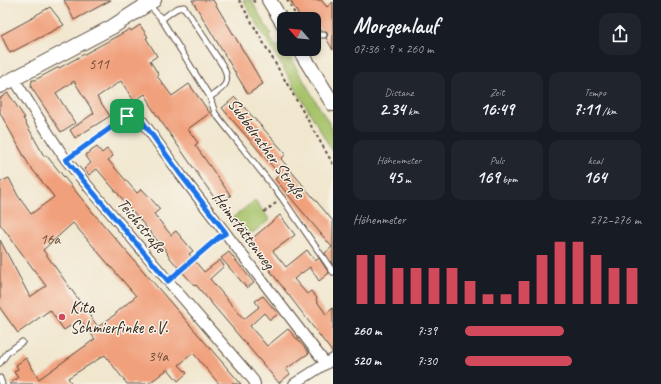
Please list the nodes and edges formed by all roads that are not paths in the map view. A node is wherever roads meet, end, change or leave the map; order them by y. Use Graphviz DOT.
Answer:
graph roads {
  1 [pos="269,0"];
  2 [pos="151,2"];
  3 [pos="277,13"];
  4 [pos="162,20"];
  5 [pos="303,56"];
  6 [pos="14,78"];
  7 [pos="0,86"];
  8 [pos="210,98"];
  9 [pos="333,104"];
  10 [pos="137,114"];
  11 [pos="333,272"];
  12 [pos="22,342"];
  13 [pos="329,362"];
  14 [pos="0,363"];
  15 [pos="0,378"];
  16 [pos="2,384"];
  17 [pos="255,384"];
  18 [pos="294,384"];
  1 -- 3 [label="street"];
  2 -- 4 [label="lane, Subbelrather Straße"];
  2 -- 6 [label="street, Subbelrather Straße"];
  4 -- 8 [label="lane, Subbelrather Straße"];
  4 -- 8 [label="lane"];
  5 -- 9 [label="street"];
  6 -- 7 [label="street, Subbelrather Straße"];
  6 -- 17 [label="street, Teichstraße"];
  8 -- 11 [label="lane, Subbelrather Straße"];
  10 -- 13 [label="street, Heimstättenweg"];
  12 -- 14 [label="lane"];
  13 -- 18 [label="street"];
  15 -- 16 [label="lane"];
}
